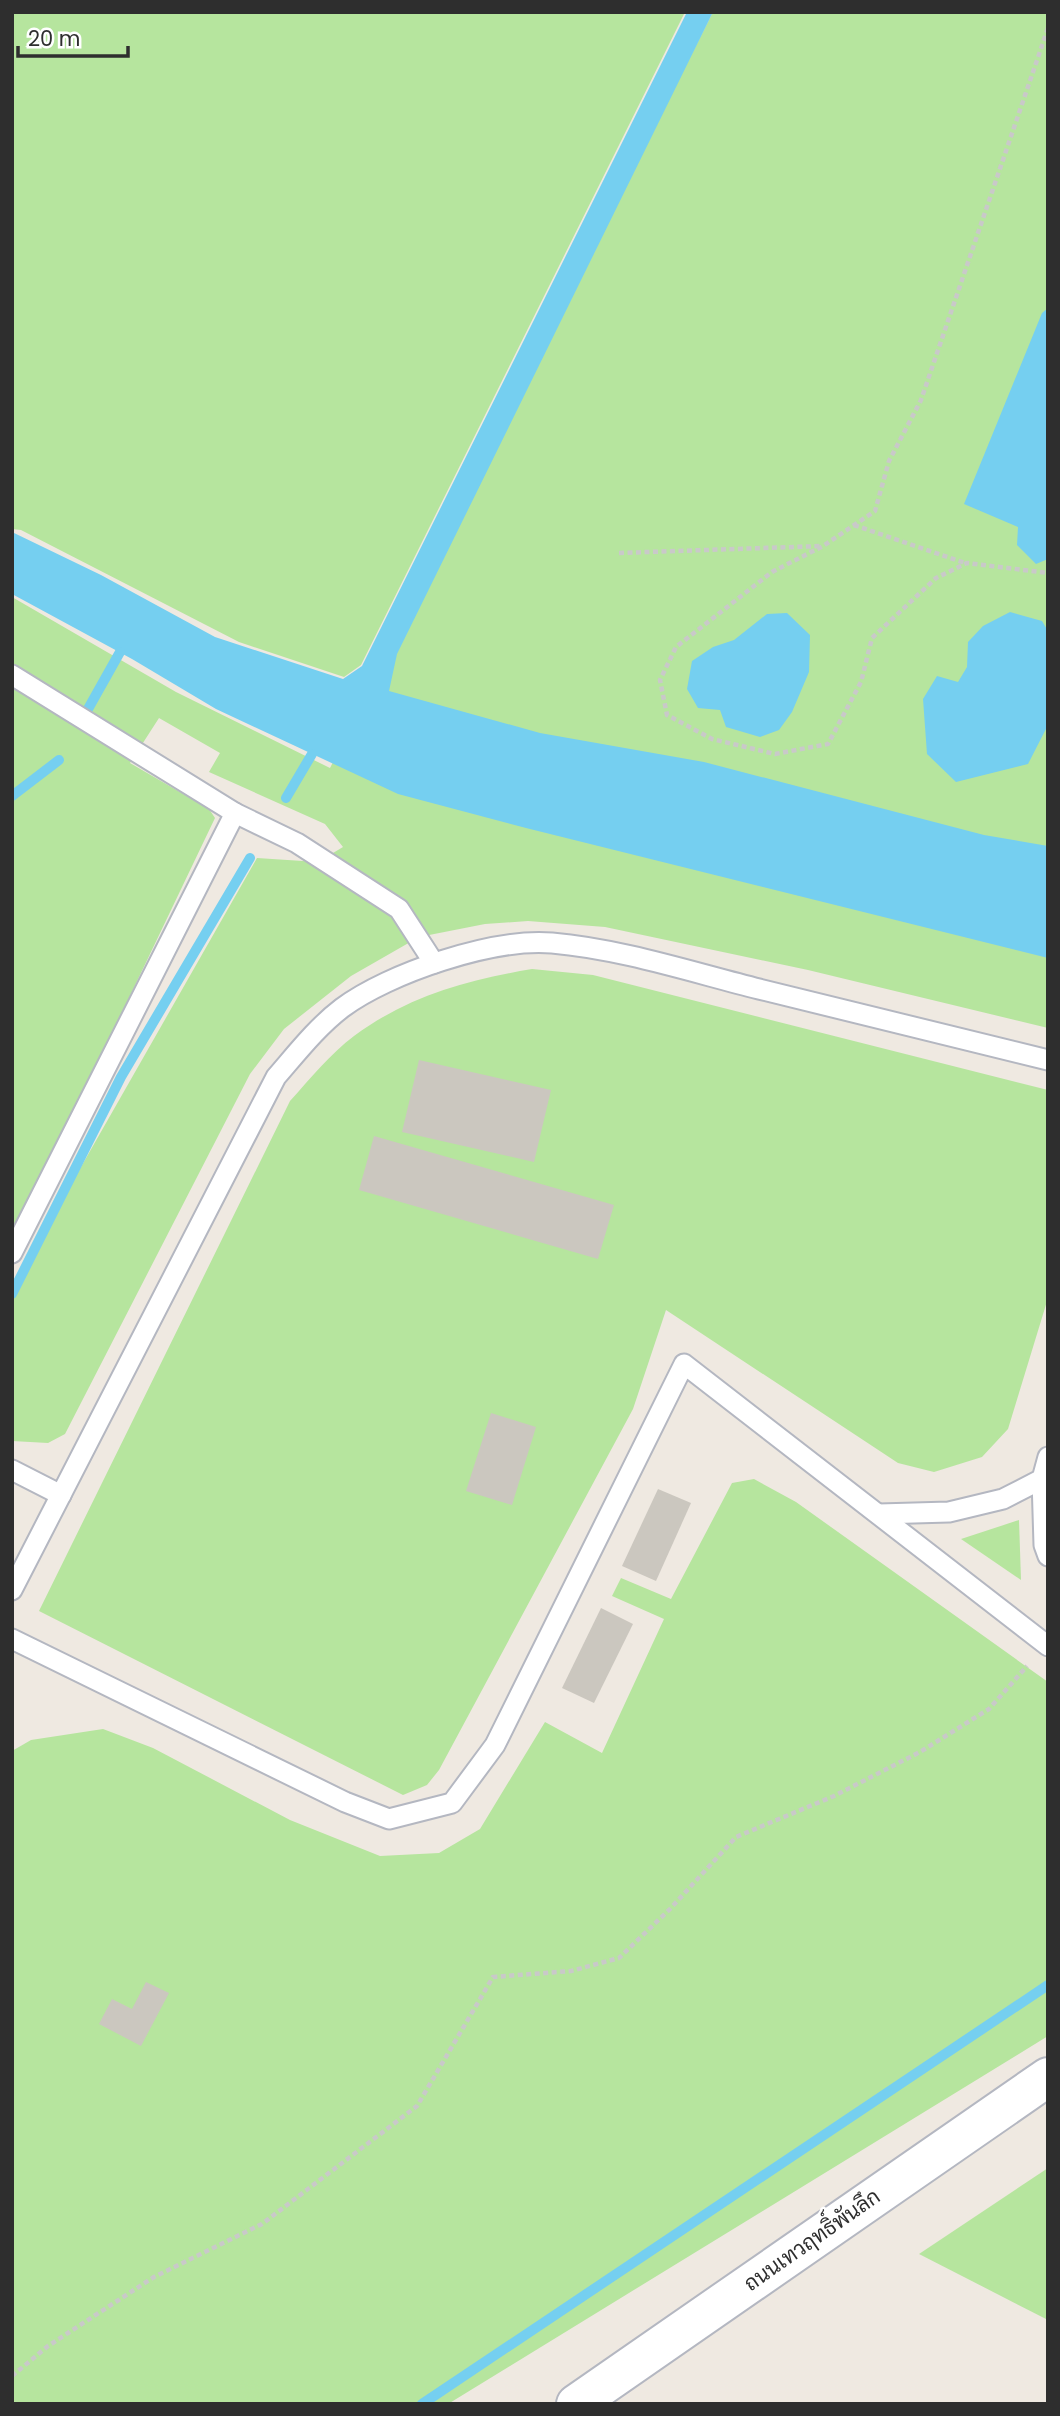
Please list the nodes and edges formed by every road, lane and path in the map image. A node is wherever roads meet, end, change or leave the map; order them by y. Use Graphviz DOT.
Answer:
graph roads {
  1 [pos="1048,28"];
  2 [pos="853,525"];
  3 [pos="823,545"];
  4 [pos="620,553"];
  5 [pos="967,563"];
  6 [pos="1048,573"];
  7 [pos="12,675"];
  8 [pos="235,813"];
  9 [pos="435,963"];
  10 [pos="1048,1060"];
  11 [pos="12,1252"];
  12 [pos="1048,1457"];
  13 [pos="20,1474"];
  14 [pos="1042,1479"];
  15 [pos="61,1495"];
  16 [pos="878,1514"];
  17 [pos="1048,1556"];
  18 [pos="12,1590"];
  19 [pos="12,1640"];
  20 [pos="1047,1645"];
  21 [pos="1048,2077"];
  22 [pos="12,2376"];
  23 [pos="576,2404"];
  1 -- 2 [label="path"];
  2 -- 3 [label="path"];
  2 -- 5 [label="path"];
  3 -- 4 [label="path"];
  3 -- 5 [label="path"];
  5 -- 6 [label="path"];
  7 -- 8 [label="lane"];
  8 -- 9 [label="lane"];
  8 -- 11 [label="lane"];
  9 -- 10 [label="lane"];
  9 -- 15 [label="lane"];
  12 -- 14 [label="lane"];
  13 -- 15 [label="lane"];
  14 -- 16 [label="lane"];
  14 -- 17 [label="lane"];
  15 -- 18 [label="lane"];
  16 -- 19 [label="lane"];
  16 -- 20 [label="lane"];
  20 -- 22 [label="path"];
  21 -- 23 [label="street, ถนนเทวฤทธิ์พันลึก"];
}
